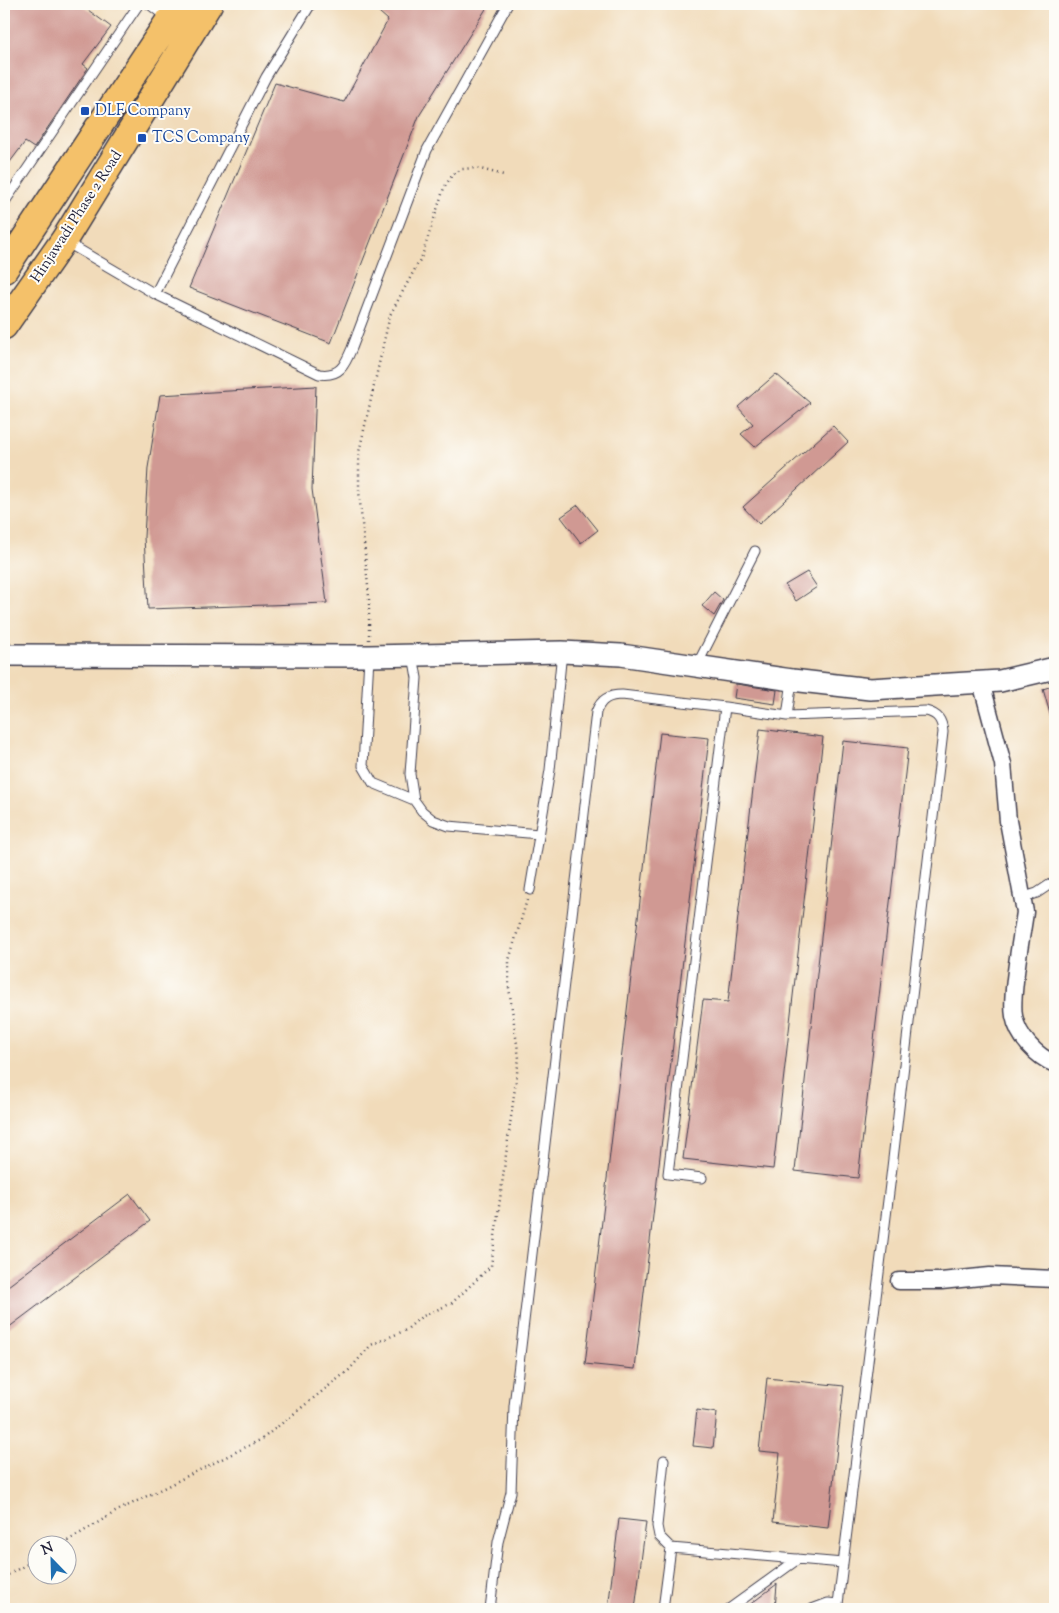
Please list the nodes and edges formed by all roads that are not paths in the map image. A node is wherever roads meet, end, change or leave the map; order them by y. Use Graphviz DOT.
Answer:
graph roads {
  1 [pos="139,4"];
  2 [pos="149,4"];
  3 [pos="209,4"];
  4 [pos="311,4"];
  5 [pos="508,4"];
  6 [pos="174,12"];
  7 [pos="4,203"];
  8 [pos="64,240"];
  9 [pos="4,270"];
  10 [pos="155,294"];
  11 [pos="4,326"];
  12 [pos="755,550"];
  13 [pos="562,652"];
  14 [pos="4,655"];
  15 [pos="413,655"];
  16 [pos="369,656"];
  17 [pos="697,665"];
  18 [pos="1055,668"];
  19 [pos="792,680"];
  20 [pos="981,682"];
  21 [pos="725,707"];
  22 [pos="787,716"];
  23 [pos="414,800"];
  24 [pos="539,834"];
  25 [pos="1055,881"];
  26 [pos="530,890"];
  27 [pos="1024,897"];
  28 [pos="1055,1064"];
  29 [pos="702,1178"];
  30 [pos="1055,1279"];
  31 [pos="898,1281"];
  32 [pos="664,1460"];
  33 [pos="671,1548"];
  34 [pos="798,1559"];
  35 [pos="843,1563"];
  36 [pos="838,1607"];
  37 [pos="490,1609"];
  38 [pos="663,1609"];
  39 [pos="729,1609"];
  40 [pos="812,1609"];
  1 -- 7 [label="lane"];
  2 -- 6 [label="lane"];
  3 -- 8 [label="main road, Hinjawadi Phase 2 Road"];
  4 -- 10 [label="lane"];
  5 -- 10 [label="lane"];
  6 -- 9 [label="main road, Hinjawadi Phase 2 Road"];
  8 -- 10 [label="lane"];
  8 -- 11 [label="main road, Hinjawadi Phase 2 Road"];
  12 -- 17 [label="lane"];
  13 -- 15 [label="street"];
  13 -- 17 [label="street"];
  13 -- 24 [label="lane"];
  14 -- 16 [label="street"];
  15 -- 16 [label="street"];
  15 -- 23 [label="lane"];
  16 -- 23 [label="lane"];
  17 -- 19 [label="street"];
  18 -- 20 [label="street"];
  19 -- 20 [label="street"];
  19 -- 22 [label="lane"];
  20 -- 27 [label="street"];
  21 -- 22 [label="lane"];
  21 -- 29 [label="lane"];
  21 -- 37 [label="lane"];
  22 -- 35 [label="lane"];
  23 -- 24 [label="lane"];
  24 -- 26 [label="lane"];
  25 -- 27 [label="lane"];
  27 -- 28 [label="street"];
  30 -- 31 [label="street"];
  32 -- 33 [label="lane"];
  33 -- 34 [label="lane"];
  33 -- 38 [label="lane"];
  34 -- 35 [label="lane"];
  34 -- 39 [label="lane"];
  35 -- 36 [label="lane"];
  36 -- 40 [label="lane"];
}
